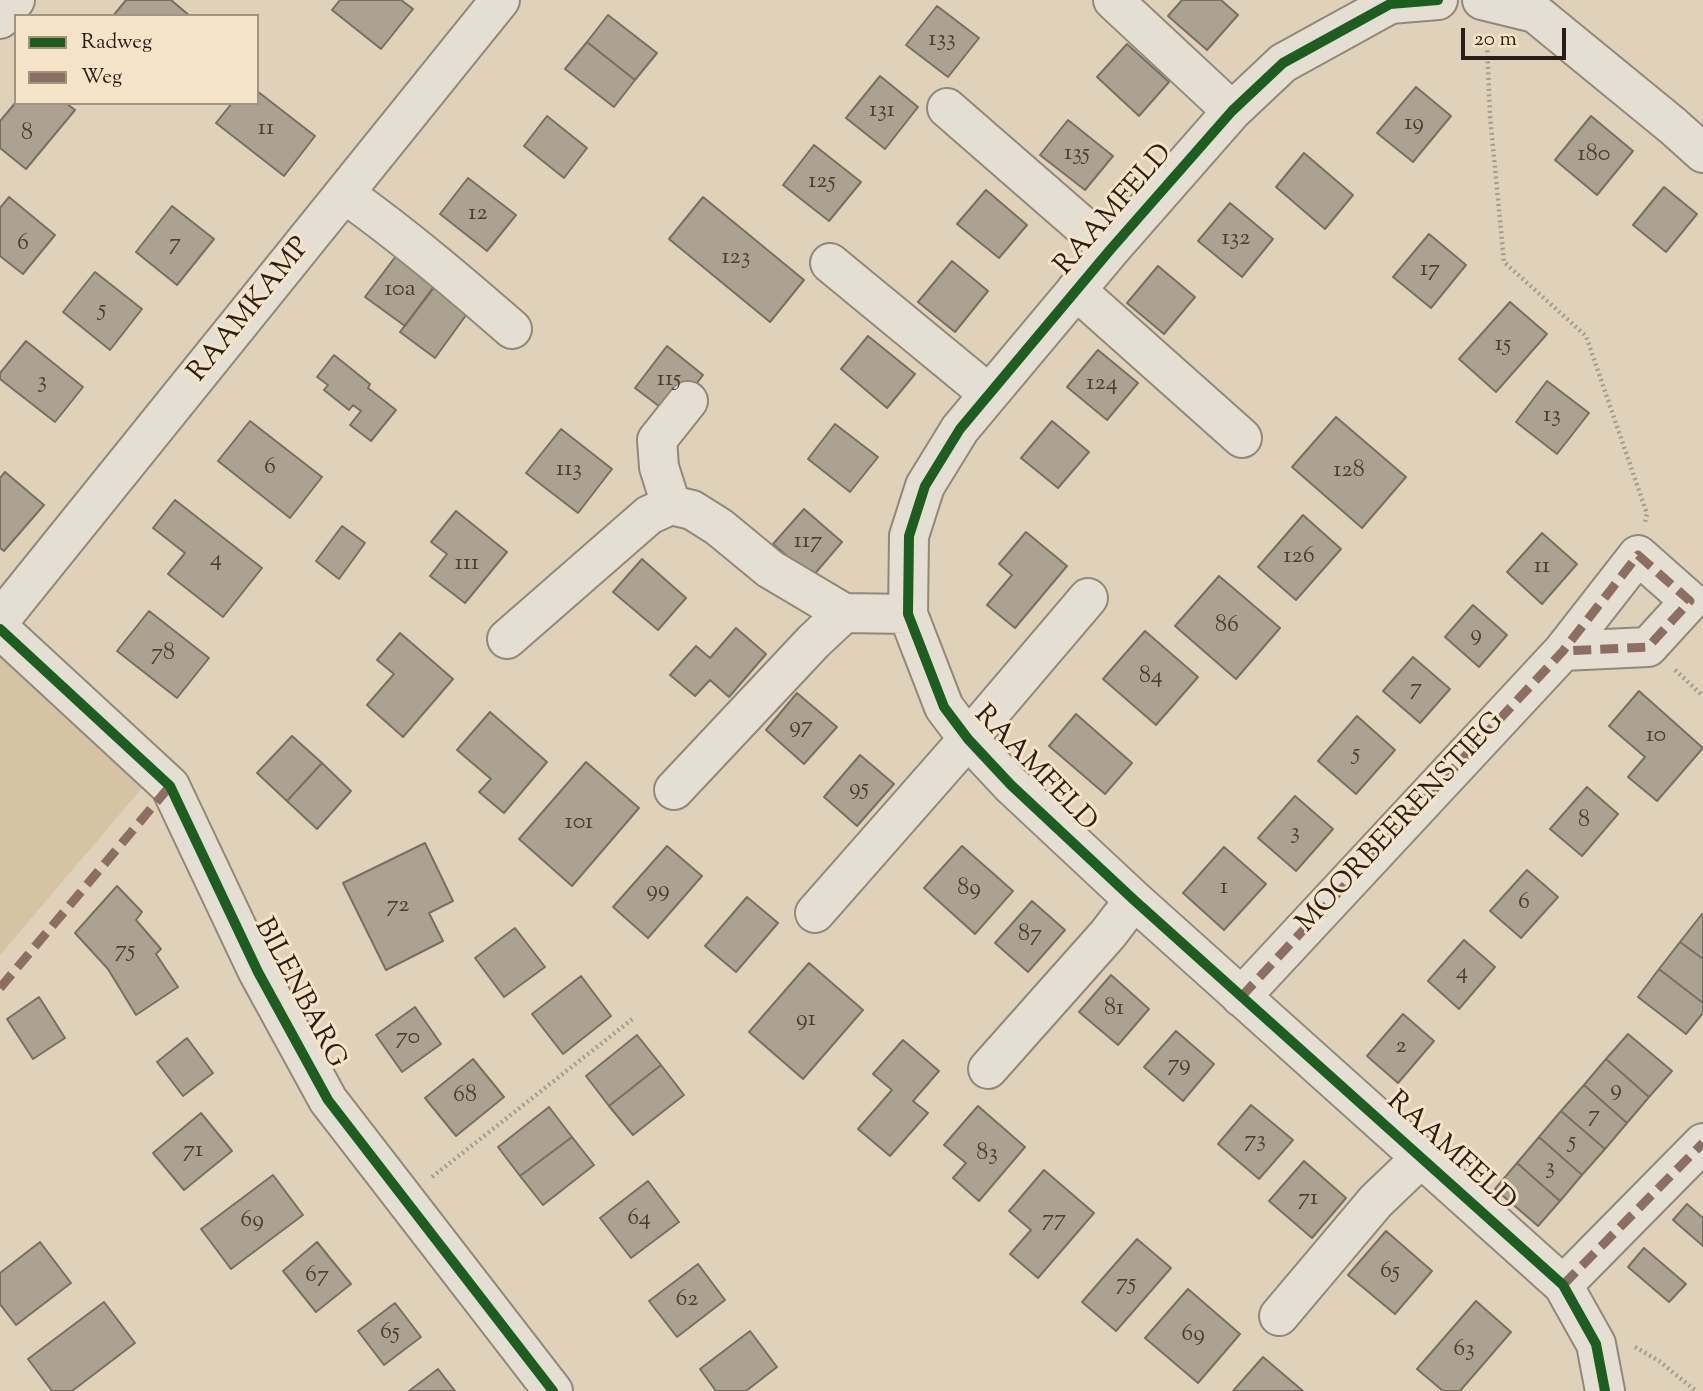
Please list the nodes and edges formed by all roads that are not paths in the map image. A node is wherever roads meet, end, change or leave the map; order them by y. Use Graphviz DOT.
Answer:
graph roads {
  1 [pos="15,0"];
  2 [pos="500,0"];
  3 [pos="1113,0"];
  4 [pos="1438,0"];
  5 [pos="1388,2"];
  6 [pos="1480,18"];
  7 [pos="0,19"];
  8 [pos="947,108"];
  9 [pos="1232,111"];
  10 [pos="1703,153"];
  11 [pos="345,194"];
  12 [pos="1110,250"];
  13 [pos="830,263"];
  14 [pos="1076,290"];
  15 [pos="512,329"];
  16 [pos="989,394"];
  17 [pos="688,401"];
  18 [pos="1242,438"];
  19 [pos="671,505"];
  20 [pos="1088,598"];
  21 [pos="844,613"];
  22 [pos="908,614"];
  23 [pos="0,620"];
  24 [pos="0,629"];
  25 [pos="507,639"];
  26 [pos="1563,651"];
  27 [pos="968,739"];
  28 [pos="674,790"];
  29 [pos="1125,892"];
  30 [pos="815,913"];
  31 [pos="1067,950"];
  32 [pos="1241,997"];
  33 [pos="988,1069"];
  34 [pos="1703,1143"];
  35 [pos="1421,1158"];
  36 [pos="1563,1284"];
  37 [pos="1279,1316"];
  38 [pos="552,1391"];
  39 [pos="1605,1391"];
  1 -- 7 [label="street"];
  2 -- 11 [label="street, RAAMKAMP"];
  3 -- 9 [label="street"];
  4 -- 5 [label="street, RAAMFELD"];
  5 -- 9 [label="street, RAAMFELD"];
  6 -- 10 [label="street"];
  8 -- 12 [label="street"];
  9 -- 12 [label="street, RAAMFELD"];
  11 -- 15 [label="street"];
  11 -- 23 [label="street, RAAMKAMP"];
  12 -- 14 [label="street, RAAMFELD"];
  13 -- 16 [label="street"];
  14 -- 16 [label="street, RAAMFELD"];
  14 -- 18 [label="street"];
  16 -- 22 [label="street, RAAMFELD"];
  17 -- 19 [label="street"];
  19 -- 21 [label="street"];
  19 -- 25 [label="street"];
  20 -- 27 [label="street"];
  21 -- 22 [label="street"];
  21 -- 28 [label="street"];
  22 -- 27 [label="street, RAAMFELD"];
  24 -- 38 [label="street, BILENBARG"];
  26 -- 26 [label="street, MOORBEERENSTIEG"];
  26 -- 32 [label="street, MOORBEERENSTIEG"];
  27 -- 29 [label="street, RAAMFELD"];
  27 -- 30 [label="street"];
  29 -- 31 [label="street"];
  29 -- 32 [label="street, RAAMFELD"];
  29 -- 33 [label="street"];
  32 -- 35 [label="street, RAAMFELD"];
  34 -- 36 [label="street"];
  35 -- 36 [label="street, RAAMFELD"];
  35 -- 37 [label="street"];
  36 -- 39 [label="street, RAAMFELD"];
}
